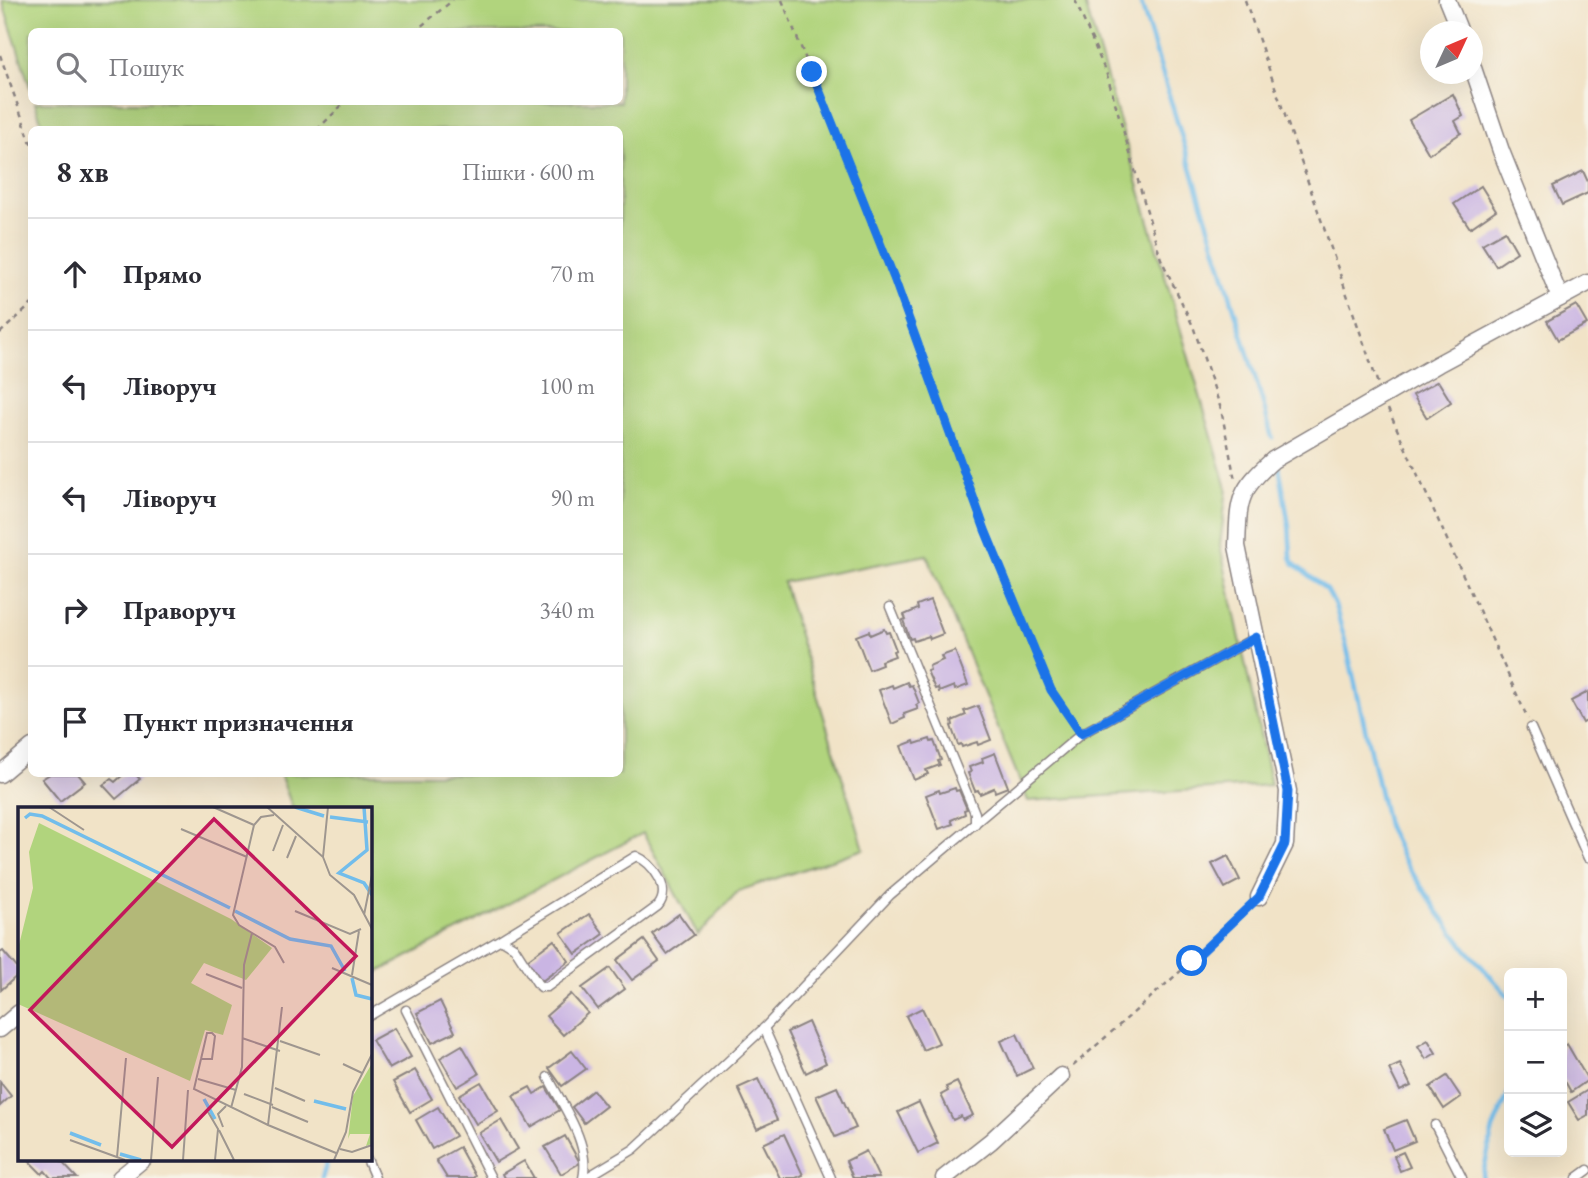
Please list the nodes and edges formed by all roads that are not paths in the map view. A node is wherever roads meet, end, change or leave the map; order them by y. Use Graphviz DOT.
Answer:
graph roads {
  1 [pos="1447,0"];
  2 [pos="1456,21"];
  3 [pos="1479,84"];
  4 [pos="1588,283"];
  5 [pos="1560,298"];
  6 [pos="890,607"];
  7 [pos="1256,637"];
  8 [pos="1531,728"];
  9 [pos="28,750"];
  10 [pos="0,774"];
  11 [pos="975,824"];
  12 [pos="1588,858"];
  13 [pos="1259,897"];
  14 [pos="501,939"];
  15 [pos="406,1010"];
  16 [pos="18,1014"];
  17 [pos="371,1015"];
  18 [pos="764,1028"];
  19 [pos="0,1029"];
  20 [pos="1061,1076"];
  21 [pos="548,1077"];
  22 [pos="1435,1125"];
  23 [pos="142,1160"];
  24 [pos="367,1160"];
  25 [pos="1588,1170"];
  26 [pos="120,1178"];
  27 [pos="375,1178"];
  28 [pos="491,1178"];
  29 [pos="585,1178"];
  30 [pos="831,1178"];
  31 [pos="944,1178"];
  32 [pos="1462,1178"];
  33 [pos="1577,1178"];
  1 -- 2 [label="street"];
  3 -- 5 [label="street"];
  4 -- 5 [label="street"];
  5 -- 7 [label="street"];
  6 -- 11 [label="lane"];
  7 -- 11 [label="lane"];
  7 -- 13 [label="street"];
  8 -- 12 [label="lane"];
  9 -- 10 [label="street"];
  11 -- 18 [label="lane"];
  14 -- 14 [label="lane"];
  14 -- 17 [label="lane"];
  15 -- 28 [label="lane"];
  16 -- 19 [label="street"];
  18 -- 29 [label="lane"];
  18 -- 30 [label="lane"];
  20 -- 31 [label="street"];
  21 -- 29 [label="lane"];
  22 -- 32 [label="lane"];
  23 -- 26 [label="street"];
  24 -- 27 [label="lane"];
  25 -- 33 [label="lane"];
}
